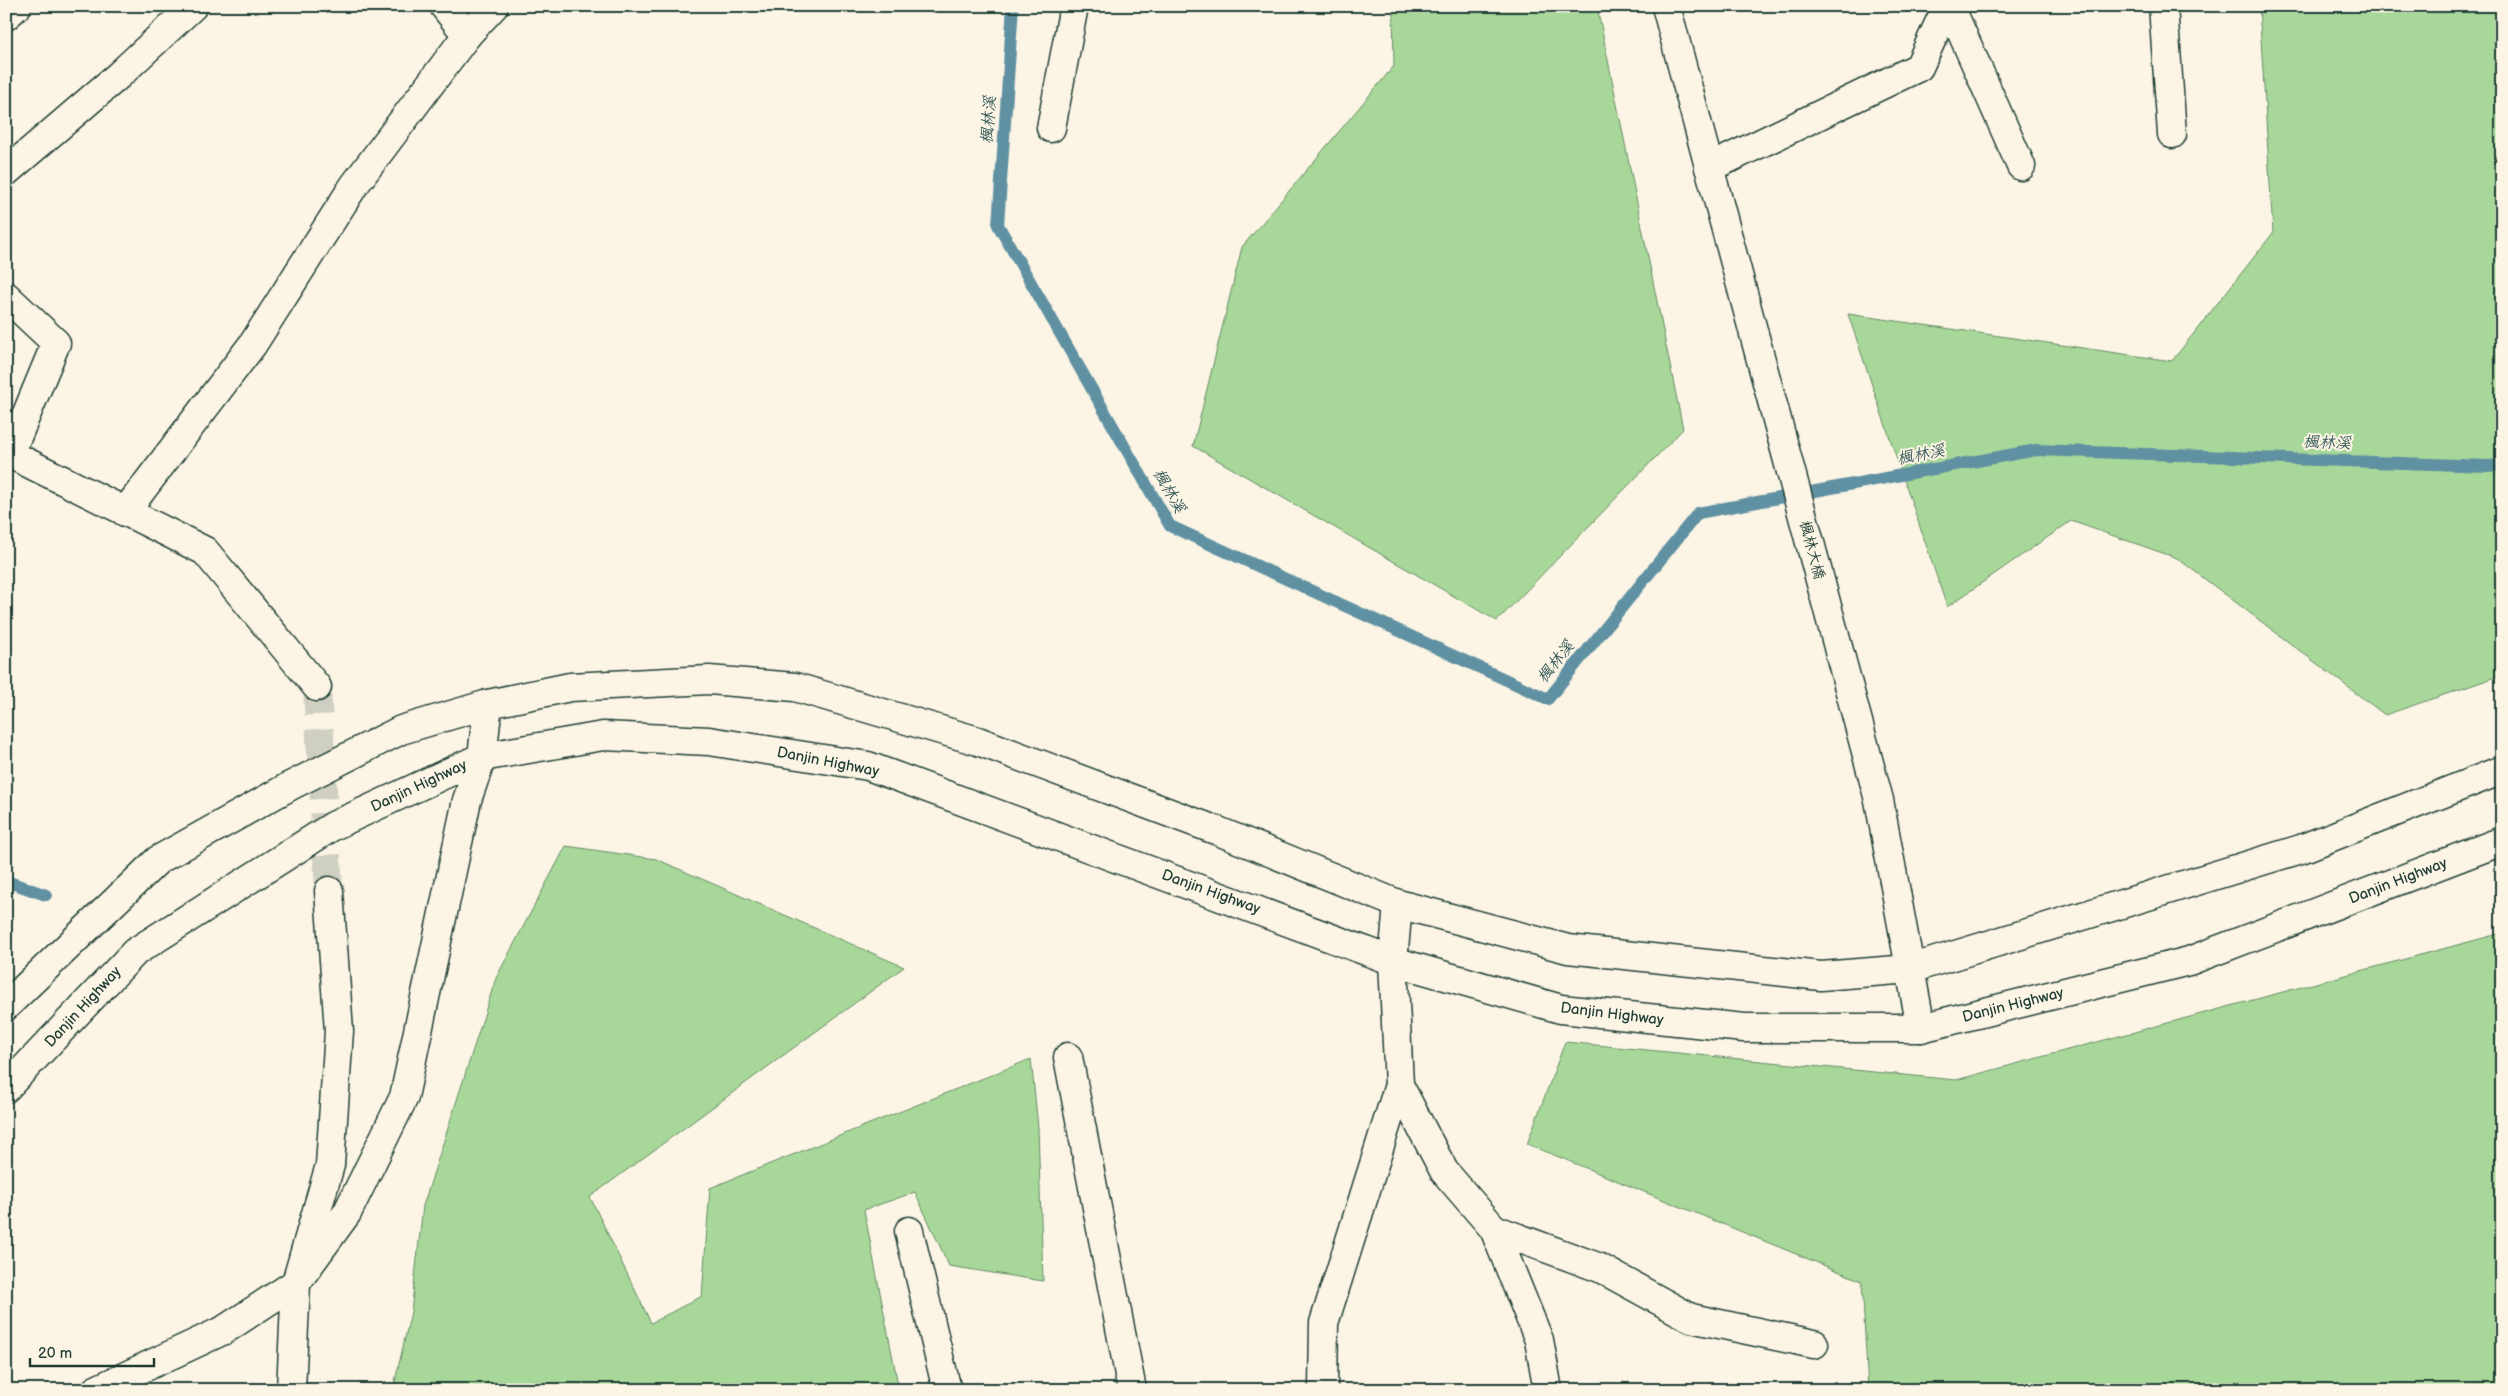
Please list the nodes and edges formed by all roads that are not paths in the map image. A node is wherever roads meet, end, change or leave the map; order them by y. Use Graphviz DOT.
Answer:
graph roads {
  1 [pos="17,6"];
  2 [pos="193,6"];
  3 [pos="444,6"];
  4 [pos="494,6"];
  5 [pos="1074,6"];
  6 [pos="1666,6"];
  7 [pos="1949,6"];
  8 [pos="2163,6"];
  9 [pos="6,16"];
  10 [pos="468,35"];
  11 [pos="1051,128"];
  12 [pos="2172,134"];
  13 [pos="2021,166"];
  14 [pos="1709,168"];
  15 [pos="6,172"];
  16 [pos="6,296"];
  17 [pos="125,512"];
  18 [pos="317,687"];
  19 [pos="488,704"];
  20 [pos="482,757"];
  21 [pos="2502,770"];
  22 [pos="2502,841"];
  23 [pos="329,891"];
  24 [pos="1398,904"];
  25 [pos="1393,961"];
  26 [pos="1910,970"];
  27 [pos="6,1006"];
  28 [pos="1920,1028"];
  29 [pos="1068,1056"];
  30 [pos="1399,1085"];
  31 [pos="6,1088"];
  32 [pos="1494,1228"];
  33 [pos="909,1231"];
  34 [pos="296,1283"];
  35 [pos="1814,1344"];
  36 [pos="96,1390"];
  37 [pos="291,1390"];
  38 [pos="947,1390"];
  39 [pos="1132,1390"];
  40 [pos="1323,1390"];
  41 [pos="1548,1390"];
  1 -- 9 [label="main road"];
  2 -- 15 [label="main road"];
  3 -- 10 [label="main road"];
  4 -- 10 [label="main road"];
  5 -- 11 [label="main road"];
  6 -- 14 [label="main road, 楓林大橋"];
  7 -- 13 [label="main road"];
  7 -- 14 [label="main road"];
  8 -- 12 [label="main road"];
  10 -- 17 [label="main road"];
  14 -- 26 [label="main road, 楓林大橋"];
  16 -- 17 [label="main road"];
  17 -- 18 [label="main road"];
  19 -- 20 [label="main road"];
  19 -- 24 [label="main road"];
  19 -- 27 [label="main road"];
  20 -- 25 [label="main road, Danjin Highway"];
  20 -- 31 [label="main road, Danjin Highway"];
  20 -- 34 [label="main road"];
  21 -- 26 [label="main road"];
  22 -- 28 [label="main road, Danjin Highway"];
  23 -- 34 [label="main road"];
  24 -- 25 [label="main road"];
  24 -- 26 [label="main road"];
  25 -- 28 [label="main road, Danjin Highway"];
  25 -- 30 [label="main road"];
  26 -- 28 [label="main road, 楓林大橋"];
  29 -- 39 [label="main road"];
  30 -- 32 [label="main road"];
  30 -- 40 [label="main road"];
  32 -- 35 [label="main road"];
  32 -- 41 [label="main road"];
  33 -- 38 [label="main road"];
  34 -- 36 [label="main road"];
  34 -- 37 [label="main road"];
}
